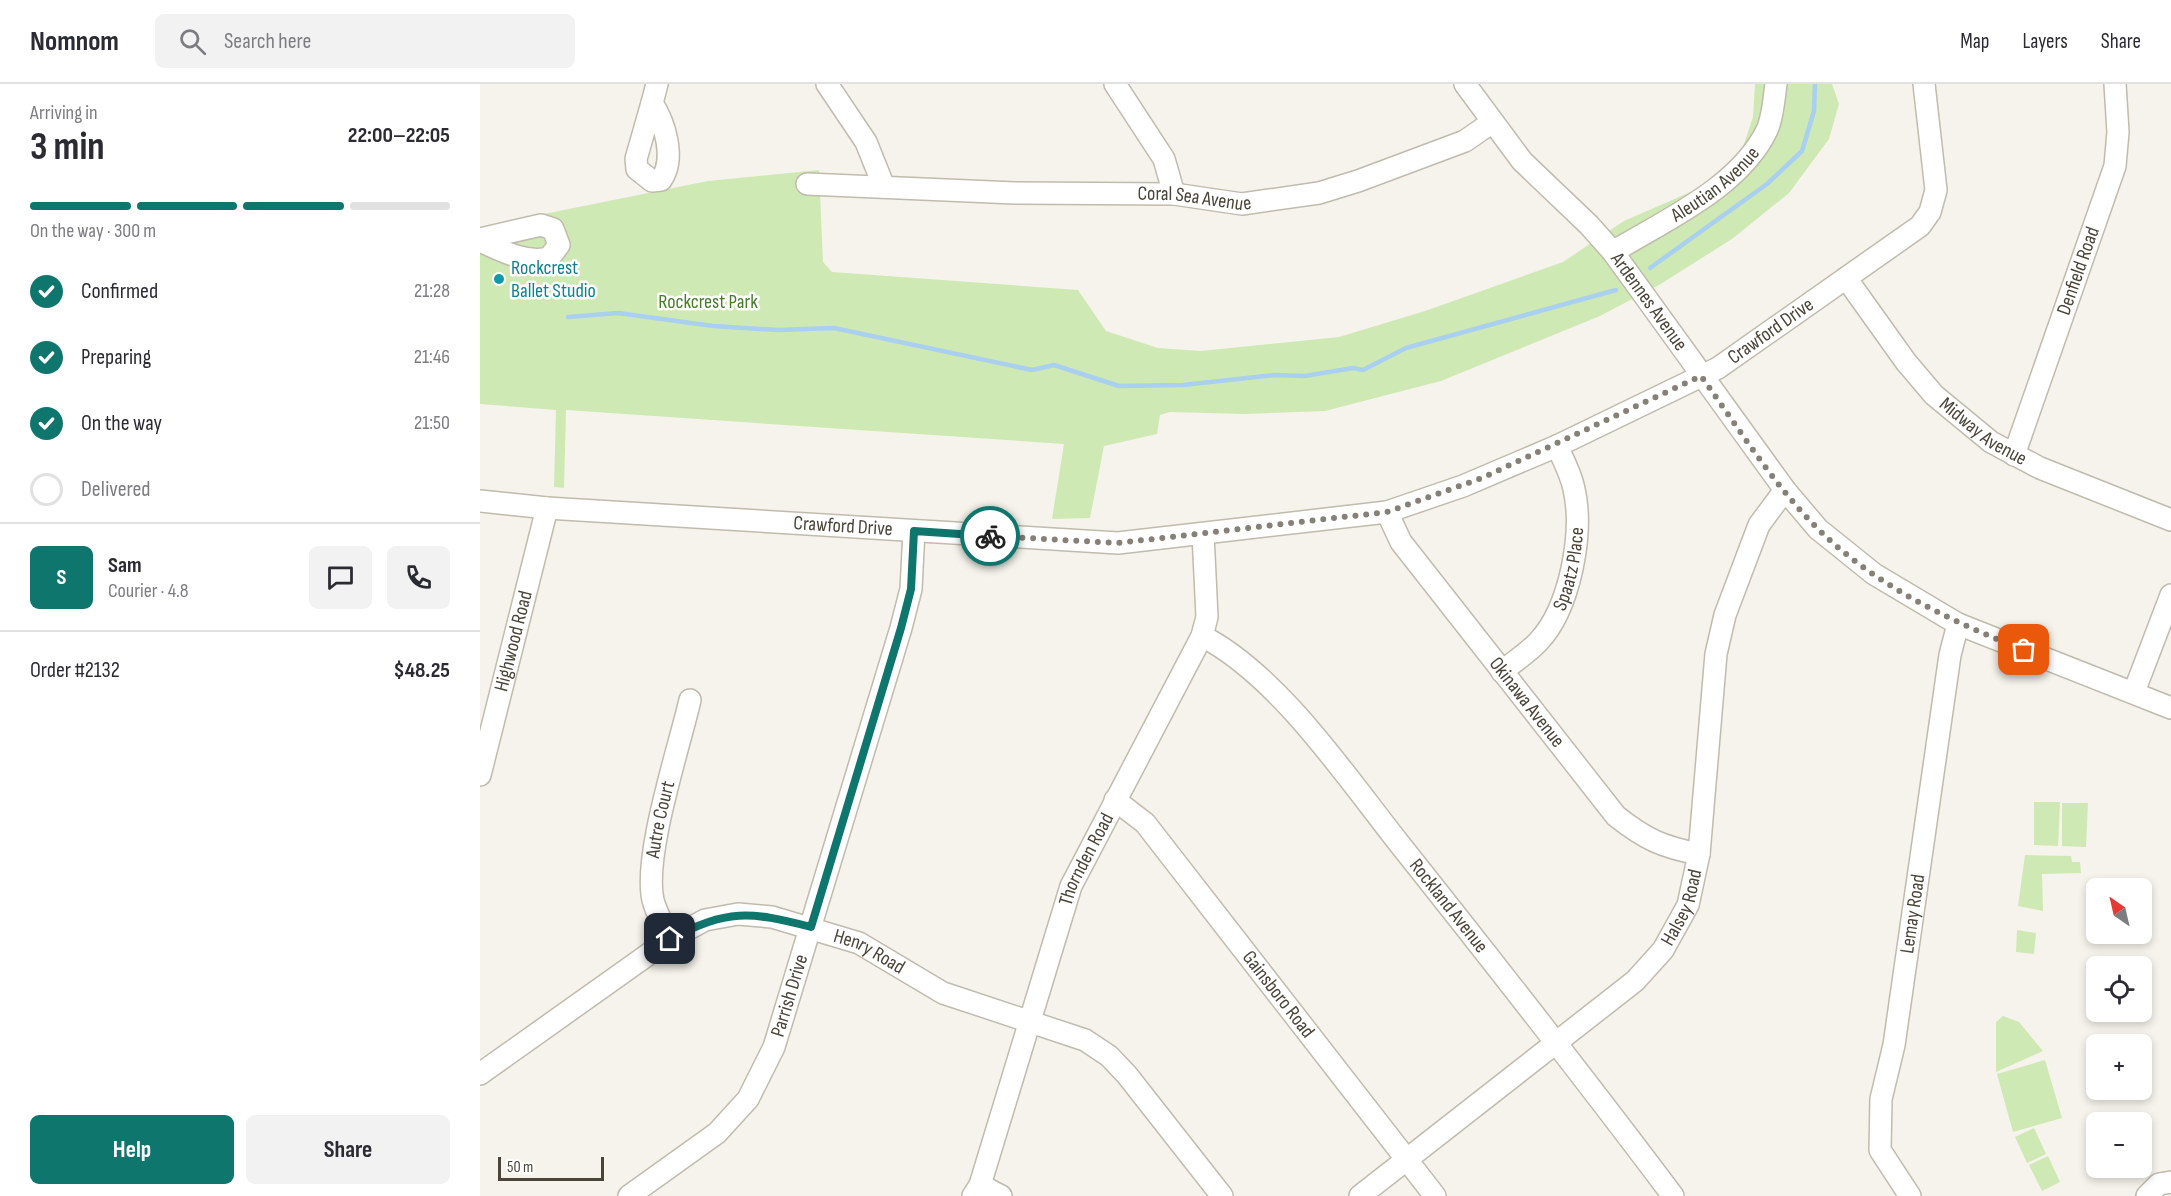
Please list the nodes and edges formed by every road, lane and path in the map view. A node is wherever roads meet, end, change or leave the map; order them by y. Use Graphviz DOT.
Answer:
graph roads {
  1 [pos="827,84"];
  2 [pos="1115,84"];
  3 [pos="1465,84"];
  4 [pos="1776,84"];
  5 [pos="1924,84"];
  6 [pos="2119,85"];
  7 [pos="1491,123"];
  8 [pos="807,184"];
  9 [pos="884,187"];
  10 [pos="1174,194"];
  11 [pos="1612,252"];
  12 [pos="1846,278"];
  13 [pos="1701,376"];
  14 [pos="1557,446"];
  15 [pos="2014,455"];
  16 [pos="1785,490"];
  17 [pos="480,501"];
  18 [pos="547,508"];
  19 [pos="1387,512"];
  20 [pos="2171,520"];
  21 [pos="914,531"];
  22 [pos="1203,534"];
  23 [pos="2171,595"];
  24 [pos="1958,624"];
  25 [pos="1202,636"];
  26 [pos="1502,672"];
  27 [pos="2134,692"];
  28 [pos="690,700"];
  29 [pos="2171,708"];
  30 [pos="480,775"];
  31 [pos="1115,800"];
  32 [pos="1699,854"];
  33 [pos="811,927"];
  34 [pos="670,939"];
  35 [pos="1029,1020"];
  36 [pos="1557,1042"];
  37 [pos="480,1074"];
  38 [pos="1407,1159"];
  39 [pos="2171,1182"];
  40 [pos="977,1190"];
  41 [pos="629,1196"];
  42 [pos="1001,1196"];
  43 [pos="1222,1196"];
  44 [pos="1360,1196"];
  45 [pos="1435,1196"];
  46 [pos="1673,1196"];
  47 [pos="1910,1196"];
  48 [pos="2146,1196"];
  1 -- 9 [label="street"];
  2 -- 10 [label="street"];
  3 -- 7 [label="street, Ardennes Avenue"];
  4 -- 11 [label="street, Aleutian Avenue"];
  5 -- 12 [label="street, Crawford Drive"];
  6 -- 15 [label="street, Denfield Road"];
  7 -- 10 [label="street, Coral Sea Avenue"];
  7 -- 11 [label="street, Ardennes Avenue"];
  8 -- 9 [label="street, Coral Sea Avenue"];
  9 -- 10 [label="street, Coral Sea Avenue"];
  11 -- 13 [label="street, Ardennes Avenue"];
  12 -- 13 [label="street, Crawford Drive"];
  12 -- 15 [label="street, Midway Avenue"];
  13 -- 14 [label="street, Crawford Drive"];
  13 -- 16 [label="street, Ardennes Avenue"];
  14 -- 19 [label="street, Crawford Drive"];
  14 -- 26 [label="street, Spaatz Place"];
  15 -- 20 [label="street, Midway Avenue"];
  16 -- 24 [label="street, Ardennes Avenue"];
  16 -- 32 [label="street, Halsey Road"];
  17 -- 18 [label="street, Crawford Drive"];
  18 -- 21 [label="street, Crawford Drive"];
  18 -- 30 [label="street, Highwood Road"];
  19 -- 22 [label="street, Crawford Drive"];
  19 -- 26 [label="street, Okinawa Avenue"];
  21 -- 22 [label="street, Crawford Drive"];
  21 -- 33 [label="street, Parrish Drive"];
  22 -- 25 [label="street, Thornden Road"];
  23 -- 27 [label="street"];
  24 -- 27 [label="street, Ardennes Avenue"];
  24 -- 47 [label="street, Lemay Road"];
  25 -- 31 [label="street, Thornden Road"];
  25 -- 36 [label="street, Rockland Avenue"];
  26 -- 32 [label="street, Okinawa Avenue"];
  27 -- 29 [label="street, Ardennes Avenue"];
  28 -- 34 [label="street, Autre Court"];
  31 -- 35 [label="street, Thornden Road"];
  31 -- 38 [label="street, Gainsboro Road"];
  32 -- 36 [label="street, Halsey Road"];
  33 -- 34 [label="street, Henry Road"];
  33 -- 35 [label="street, Henry Road"];
  33 -- 41 [label="street, Parrish Drive"];
  34 -- 37 [label="street, Henry Road"];
  35 -- 40 [label="street, Thornden Road"];
  35 -- 43 [label="street, Henry Road"];
  36 -- 38 [label="street, Halsey Road"];
  36 -- 46 [label="street, Rockland Avenue"];
  38 -- 44 [label="street, Halsey Road"];
  38 -- 45 [label="street, Gainsboro Road"];
  39 -- 48 [label="street"];
  40 -- 42 [label="street"];
}
